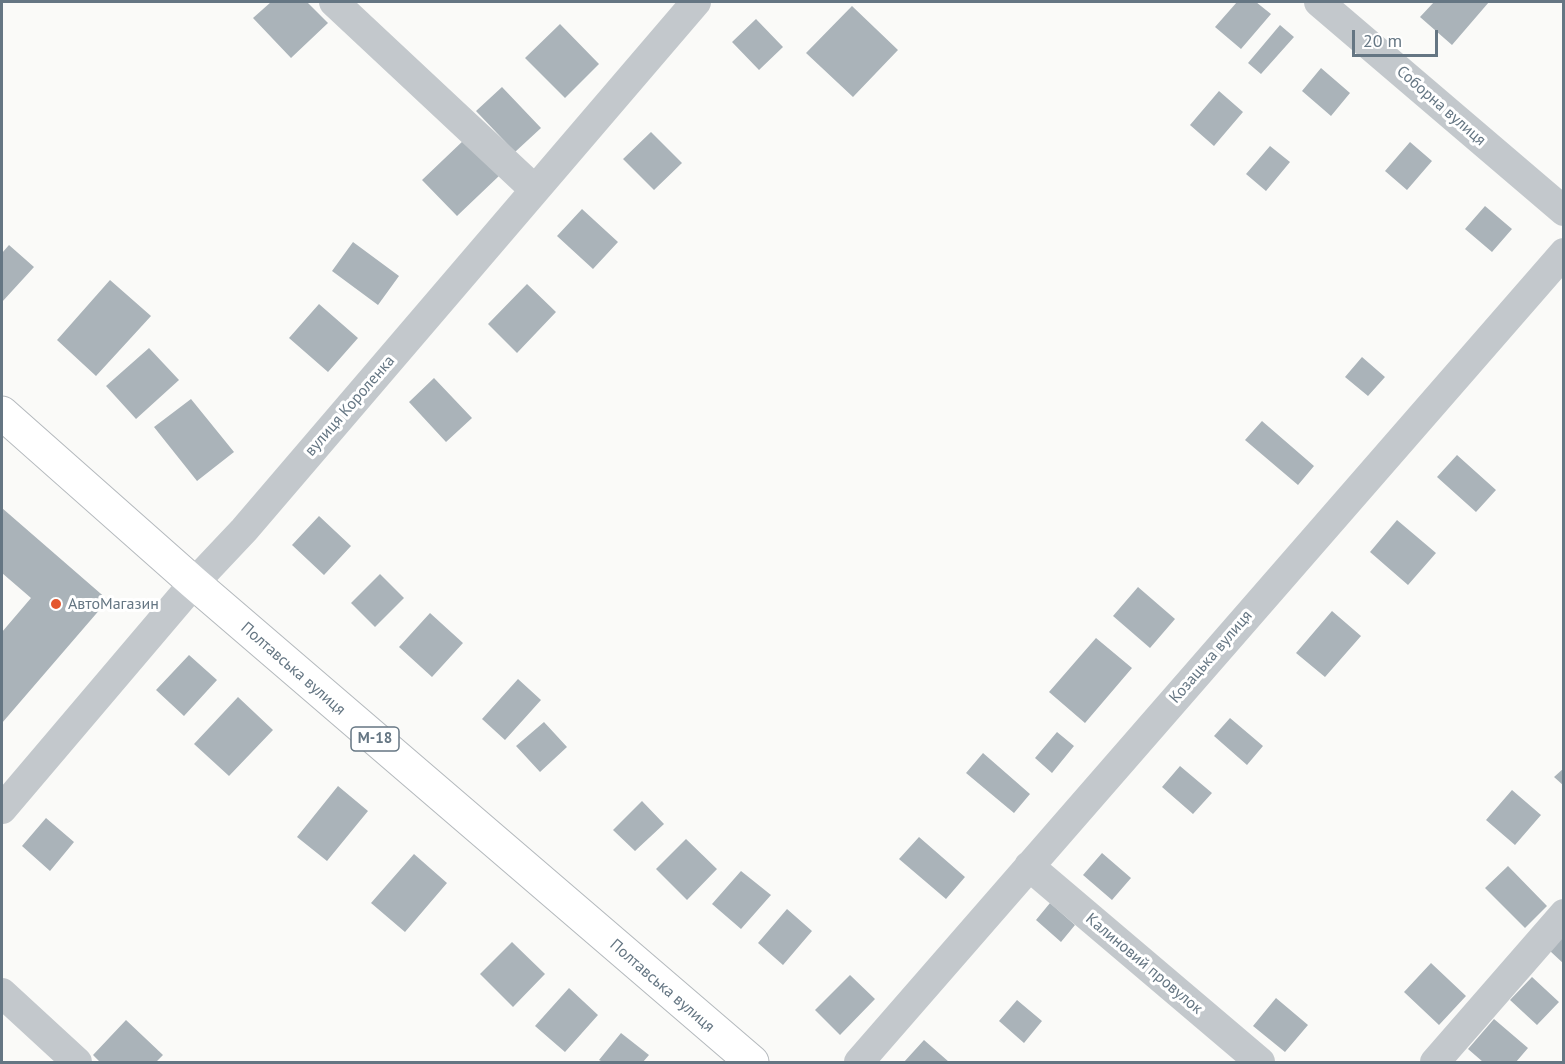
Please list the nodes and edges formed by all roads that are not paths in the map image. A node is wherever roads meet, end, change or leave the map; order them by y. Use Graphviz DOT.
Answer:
graph roads {
  1 [pos="334,2"];
  2 [pos="696,2"];
  3 [pos="1319,2"];
  4 [pos="535,190"];
  5 [pos="1563,211"];
  6 [pos="1563,253"];
  7 [pos="2,413"];
  8 [pos="194,583"];
  9 [pos="2,808"];
  10 [pos="1029,866"];
  11 [pos="1563,914"];
  12 [pos="2,993"];
  13 [pos="77,1062"];
  14 [pos="752,1062"];
  15 [pos="859,1062"];
  16 [pos="1260,1062"];
  17 [pos="1435,1062"];
  1 -- 4 [label="street"];
  2 -- 4 [label="street, вулиця Короленка"];
  3 -- 5 [label="street, Соборна вулиця"];
  4 -- 8 [label="street, вулиця Короленка"];
  6 -- 10 [label="street, Козацька вулиця"];
  7 -- 8 [label="highway, Полтавська вулиця / М-18"];
  8 -- 9 [label="street, вулиця Короленка"];
  8 -- 14 [label="highway, Полтавська вулиця / М-18"];
  10 -- 15 [label="street, Козацька вулиця"];
  10 -- 16 [label="street, Калиновий провулок"];
  11 -- 17 [label="street"];
  12 -- 13 [label="street"];
}
